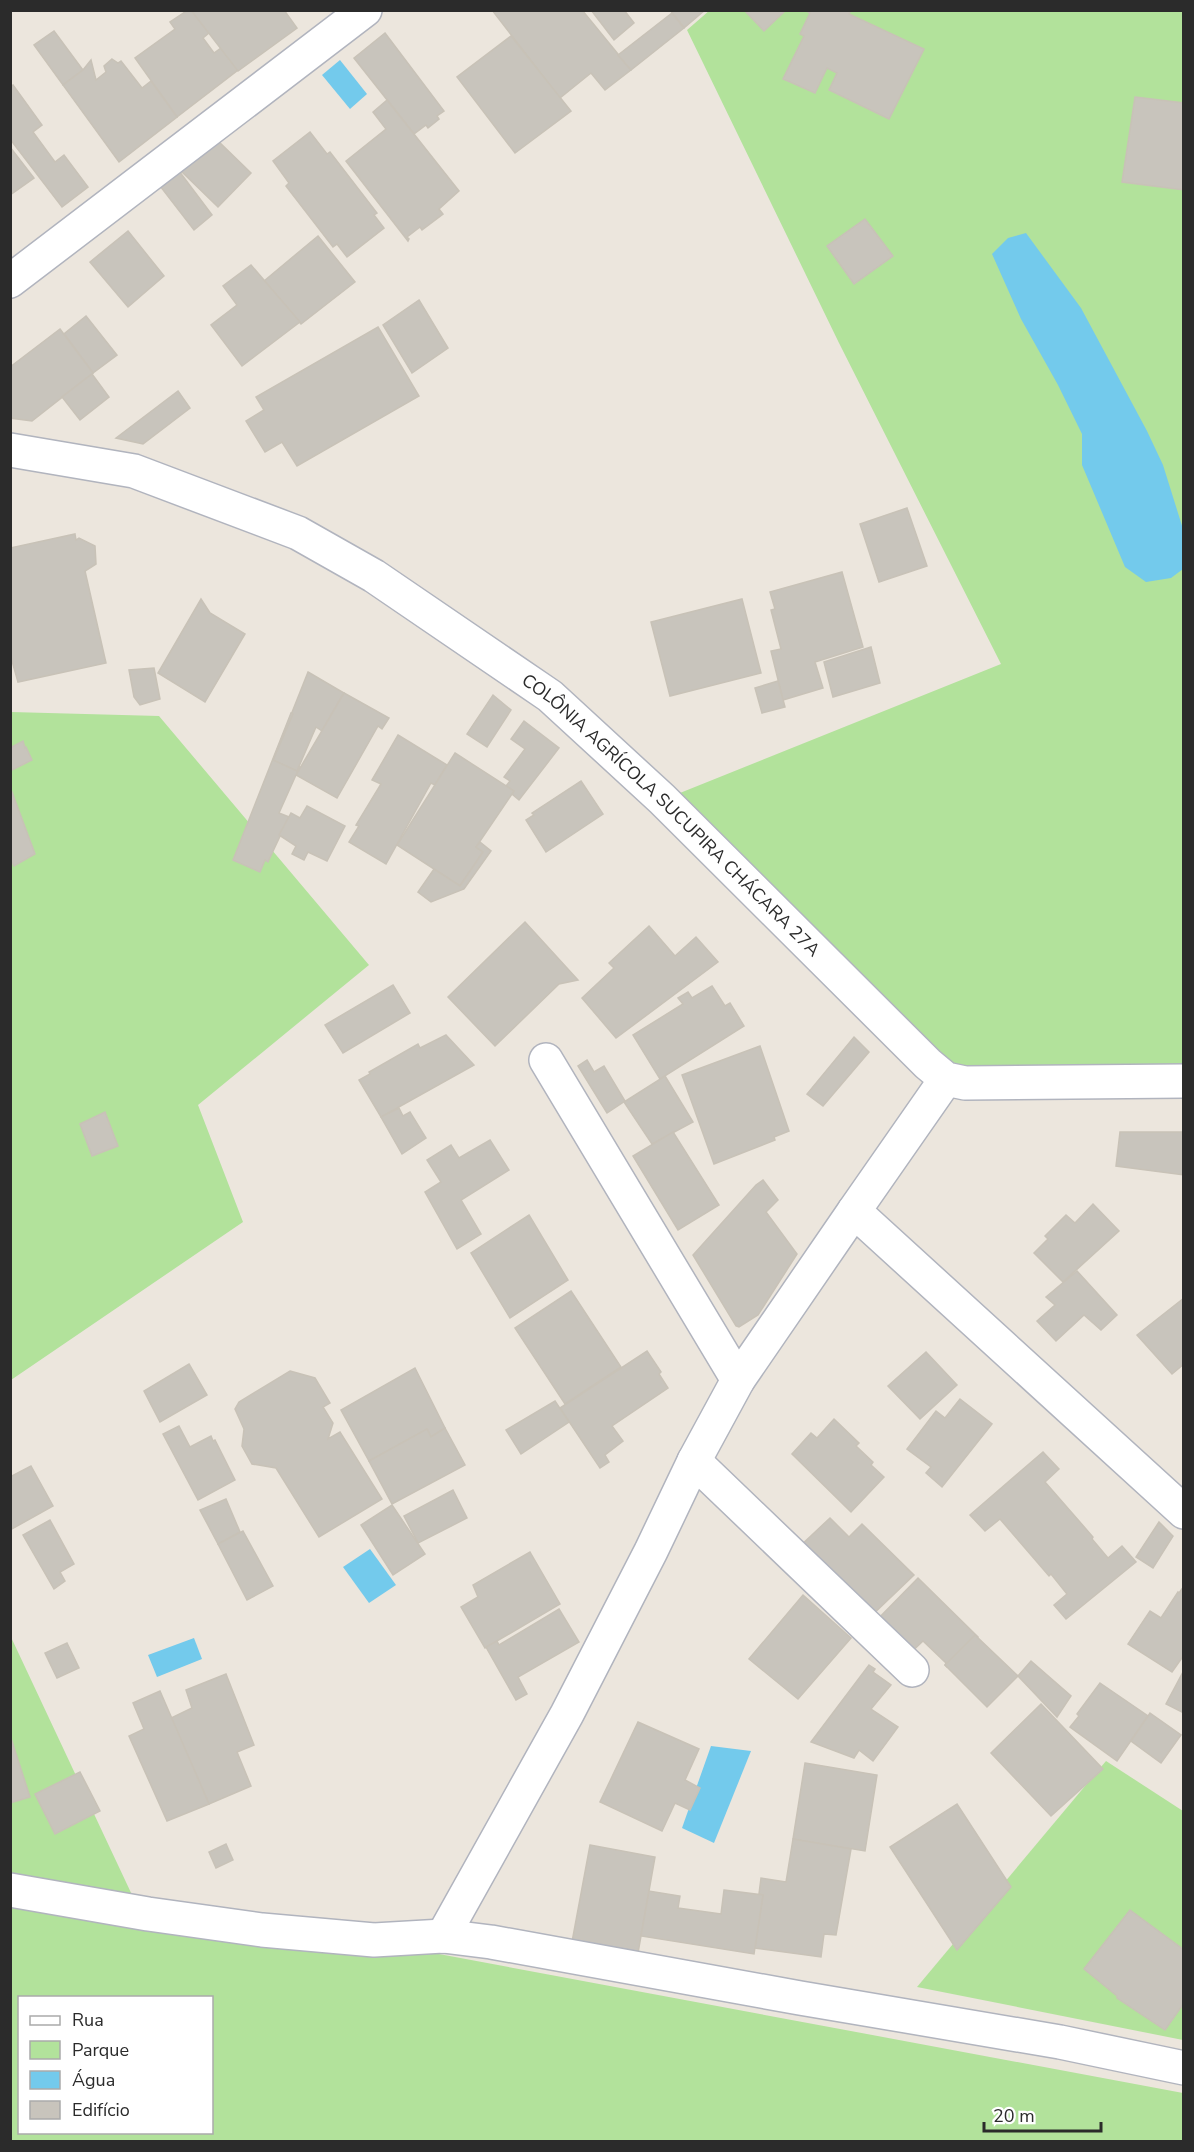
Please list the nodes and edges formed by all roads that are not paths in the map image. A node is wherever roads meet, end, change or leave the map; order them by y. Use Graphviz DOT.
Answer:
graph roads {
  1 [pos="365,10"];
  2 [pos="10,281"];
  3 [pos="10,450"];
  4 [pos="546,1060"];
  5 [pos="946,1079"];
  6 [pos="1184,1081"];
  7 [pos="854,1211"];
  8 [pos="738,1380"];
  9 [pos="694,1461"];
  10 [pos="1184,1512"];
  11 [pos="912,1670"];
  12 [pos="10,1890"];
  13 [pos="443,1936"];
  14 [pos="1184,2068"];
  1 -- 2 [label="street"];
  3 -- 5 [label="street, COLÔNIA AGRÍCOLA SUCUPIRA CHÁCARA 27A"];
  4 -- 8 [label="street"];
  5 -- 6 [label="street"];
  5 -- 7 [label="street"];
  7 -- 8 [label="street"];
  7 -- 10 [label="street"];
  8 -- 9 [label="street"];
  9 -- 11 [label="street"];
  9 -- 13 [label="street"];
  12 -- 13 [label="street"];
  13 -- 14 [label="street"];
}
